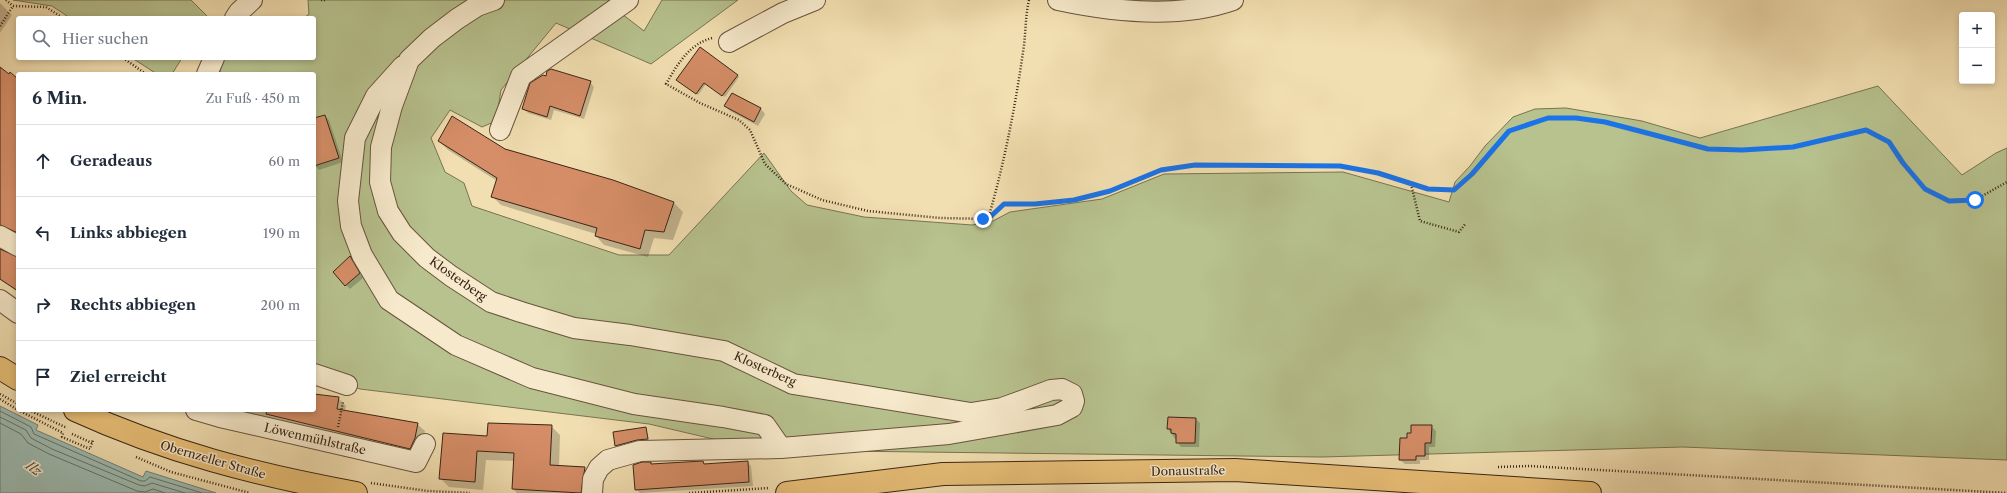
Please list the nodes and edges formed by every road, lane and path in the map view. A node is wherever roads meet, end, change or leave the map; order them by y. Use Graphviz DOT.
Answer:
graph roads {
  1 [pos="6,0"];
  2 [pos="321,0"];
  3 [pos="327,0"];
  4 [pos="494,0"];
  5 [pos="628,0"];
  6 [pos="816,0"];
  7 [pos="1029,0"];
  8 [pos="1058,0"];
  9 [pos="1233,0"];
  10 [pos="13,6"];
  11 [pos="60,16"];
  12 [pos="0,26"];
  13 [pos="729,42"];
  14 [pos="126,60"];
  15 [pos="213,60"];
  16 [pos="409,60"];
  17 [pos="143,72"];
  18 [pos="208,72"];
  19 [pos="500,130"];
  20 [pos="2007,182"];
  21 [pos="1411,184"];
  22 [pos="988,219"];
  23 [pos="1466,223"];
  24 [pos="0,236"];
  25 [pos="16,245"];
  26 [pos="0,300"];
  27 [pos="16,312"];
  28 [pos="0,368"];
  29 [pos="316,375"];
  30 [pos="16,377"];
  31 [pos="346,385"];
  32 [pos="0,394"];
  33 [pos="0,399"];
  34 [pos="16,403"];
  35 [pos="16,409"];
  36 [pos="22,412"];
  37 [pos="80,412"];
  38 [pos="203,412"];
  39 [pos="72,434"];
  40 [pos="425,444"];
  41 [pos="781,448"];
  42 [pos="356,493"];
  43 [pos="592,493"];
  44 [pos="787,493"];
  45 [pos="1590,493"];
  1 -- 10 [label="path"];
  2 -- 3 [label="path"];
  4 -- 16 [label="street, Klosterberg"];
  5 -- 19 [label="street"];
  6 -- 13 [label="street"];
  7 -- 22 [label="path"];
  8 -- 9 [label="street"];
  10 -- 11 [label="path"];
  10 -- 12 [label="path"];
  13 -- 22 [label="path"];
  14 -- 17 [label="path"];
  15 -- 18 [label="street"];
  16 -- 41 [label="street, Klosterberg"];
  16 -- 41 [label="street, Klosterberg"];
  20 -- 21 [label="path"];
  21 -- 22 [label="path"];
  21 -- 23 [label="path"];
  24 -- 25 [label="street"];
  26 -- 27 [label="street"];
  28 -- 30 [label="main road"];
  29 -- 31 [label="street"];
  32 -- 34 [label="path"];
  33 -- 35 [label="path"];
  36 -- 39 [label="path"];
  37 -- 42 [label="main road, Obernzeller Straße"];
  38 -- 40 [label="street, Löwenmühlstraße"];
  41 -- 43 [label="street, Klosterberg"];
  44 -- 45 [label="main road, Donaustraße"];
}
